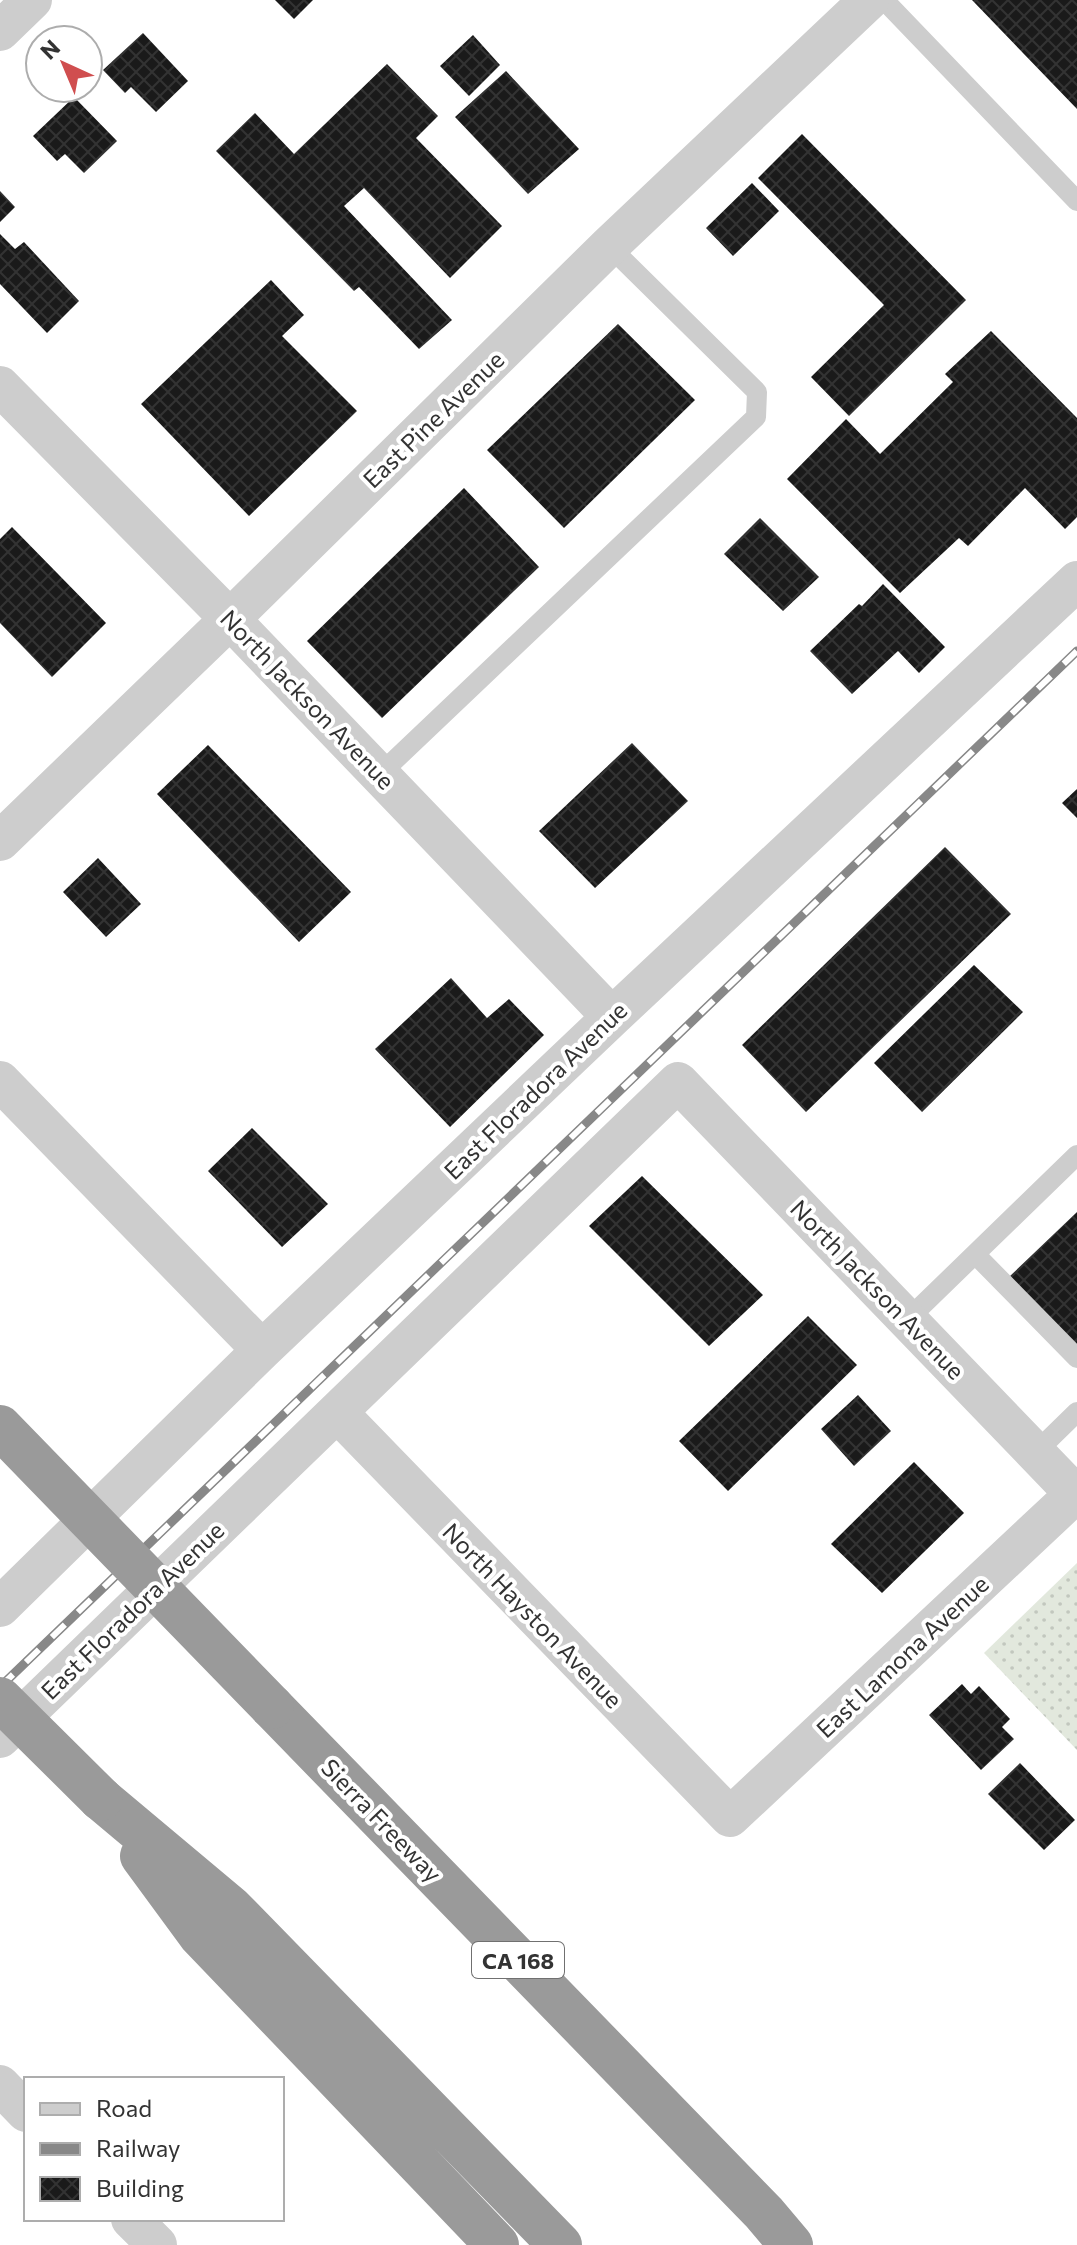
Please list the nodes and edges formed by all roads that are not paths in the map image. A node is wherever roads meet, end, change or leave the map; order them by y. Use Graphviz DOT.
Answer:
graph roads {
  1 [pos="869,0"];
  2 [pos="884,0"];
  3 [pos="1077,201"];
  4 [pos="609,246"];
  5 [pos="0,386"];
  6 [pos="1077,581"];
  7 [pos="230,619"];
  8 [pos="380,774"];
  9 [pos="0,841"];
  10 [pos="612,1017"];
  11 [pos="0,1081"];
  12 [pos="678,1082"];
  13 [pos="1077,1155"];
  14 [pos="975,1254"];
  15 [pos="907,1320"];
  16 [pos="262,1350"];
  17 [pos="1077,1358"];
  18 [pos="337,1412"];
  19 [pos="1077,1412"];
  20 [pos="0,1427"];
  21 [pos="1035,1453"];
  22 [pos="1076,1495"];
  23 [pos="0,1607"];
  24 [pos="0,1699"];
  25 [pos="0,1738"];
  26 [pos="101,1799"];
  27 [pos="730,1817"];
  28 [pos="0,2085"];
  29 [pos="24,2110"];
  30 [pos="133,2221"];
  31 [pos="778,2229"];
  32 [pos="157,2245"];
  33 [pos="497,2245"];
  34 [pos="560,2245"];
  35 [pos="802,2245"];
  1 -- 4 [label="street, East Pine Avenue"];
  2 -- 3 [label="lane"];
  4 -- 7 [label="street, East Pine Avenue"];
  4 -- 8 [label="lane"];
  5 -- 7 [label="street, North Jackson Avenue"];
  6 -- 10 [label="street, East Floradora Avenue"];
  7 -- 8 [label="street, North Jackson Avenue"];
  7 -- 9 [label="street, East Pine Avenue"];
  8 -- 10 [label="street, North Jackson Avenue"];
  10 -- 16 [label="street, East Floradora Avenue"];
  11 -- 16 [label="street"];
  12 -- 15 [label="street, North Jackson Avenue"];
  12 -- 18 [label="street, East Floradora Avenue"];
  13 -- 14 [label="lane"];
  14 -- 15 [label="lane"];
  14 -- 17 [label="lane"];
  15 -- 21 [label="street, North Jackson Avenue"];
  16 -- 23 [label="street, East Floradora Avenue"];
  18 -- 25 [label="street, East Floradora Avenue"];
  18 -- 27 [label="street, North Hayston Avenue"];
  19 -- 21 [label="lane"];
  20 -- 31 [label="highway, Sierra Freeway / CA 168, bridge"];
  21 -- 22 [label="street, North Jackson Avenue"];
  22 -- 27 [label="street, East Lamona Avenue"];
  24 -- 26 [label="highway, bridge"];
  26 -- 33 [label="highway"];
  26 -- 34 [label="highway"];
  28 -- 29 [label="street"];
  30 -- 32 [label="street"];
  31 -- 35 [label="highway, Sierra Freeway"];
}
